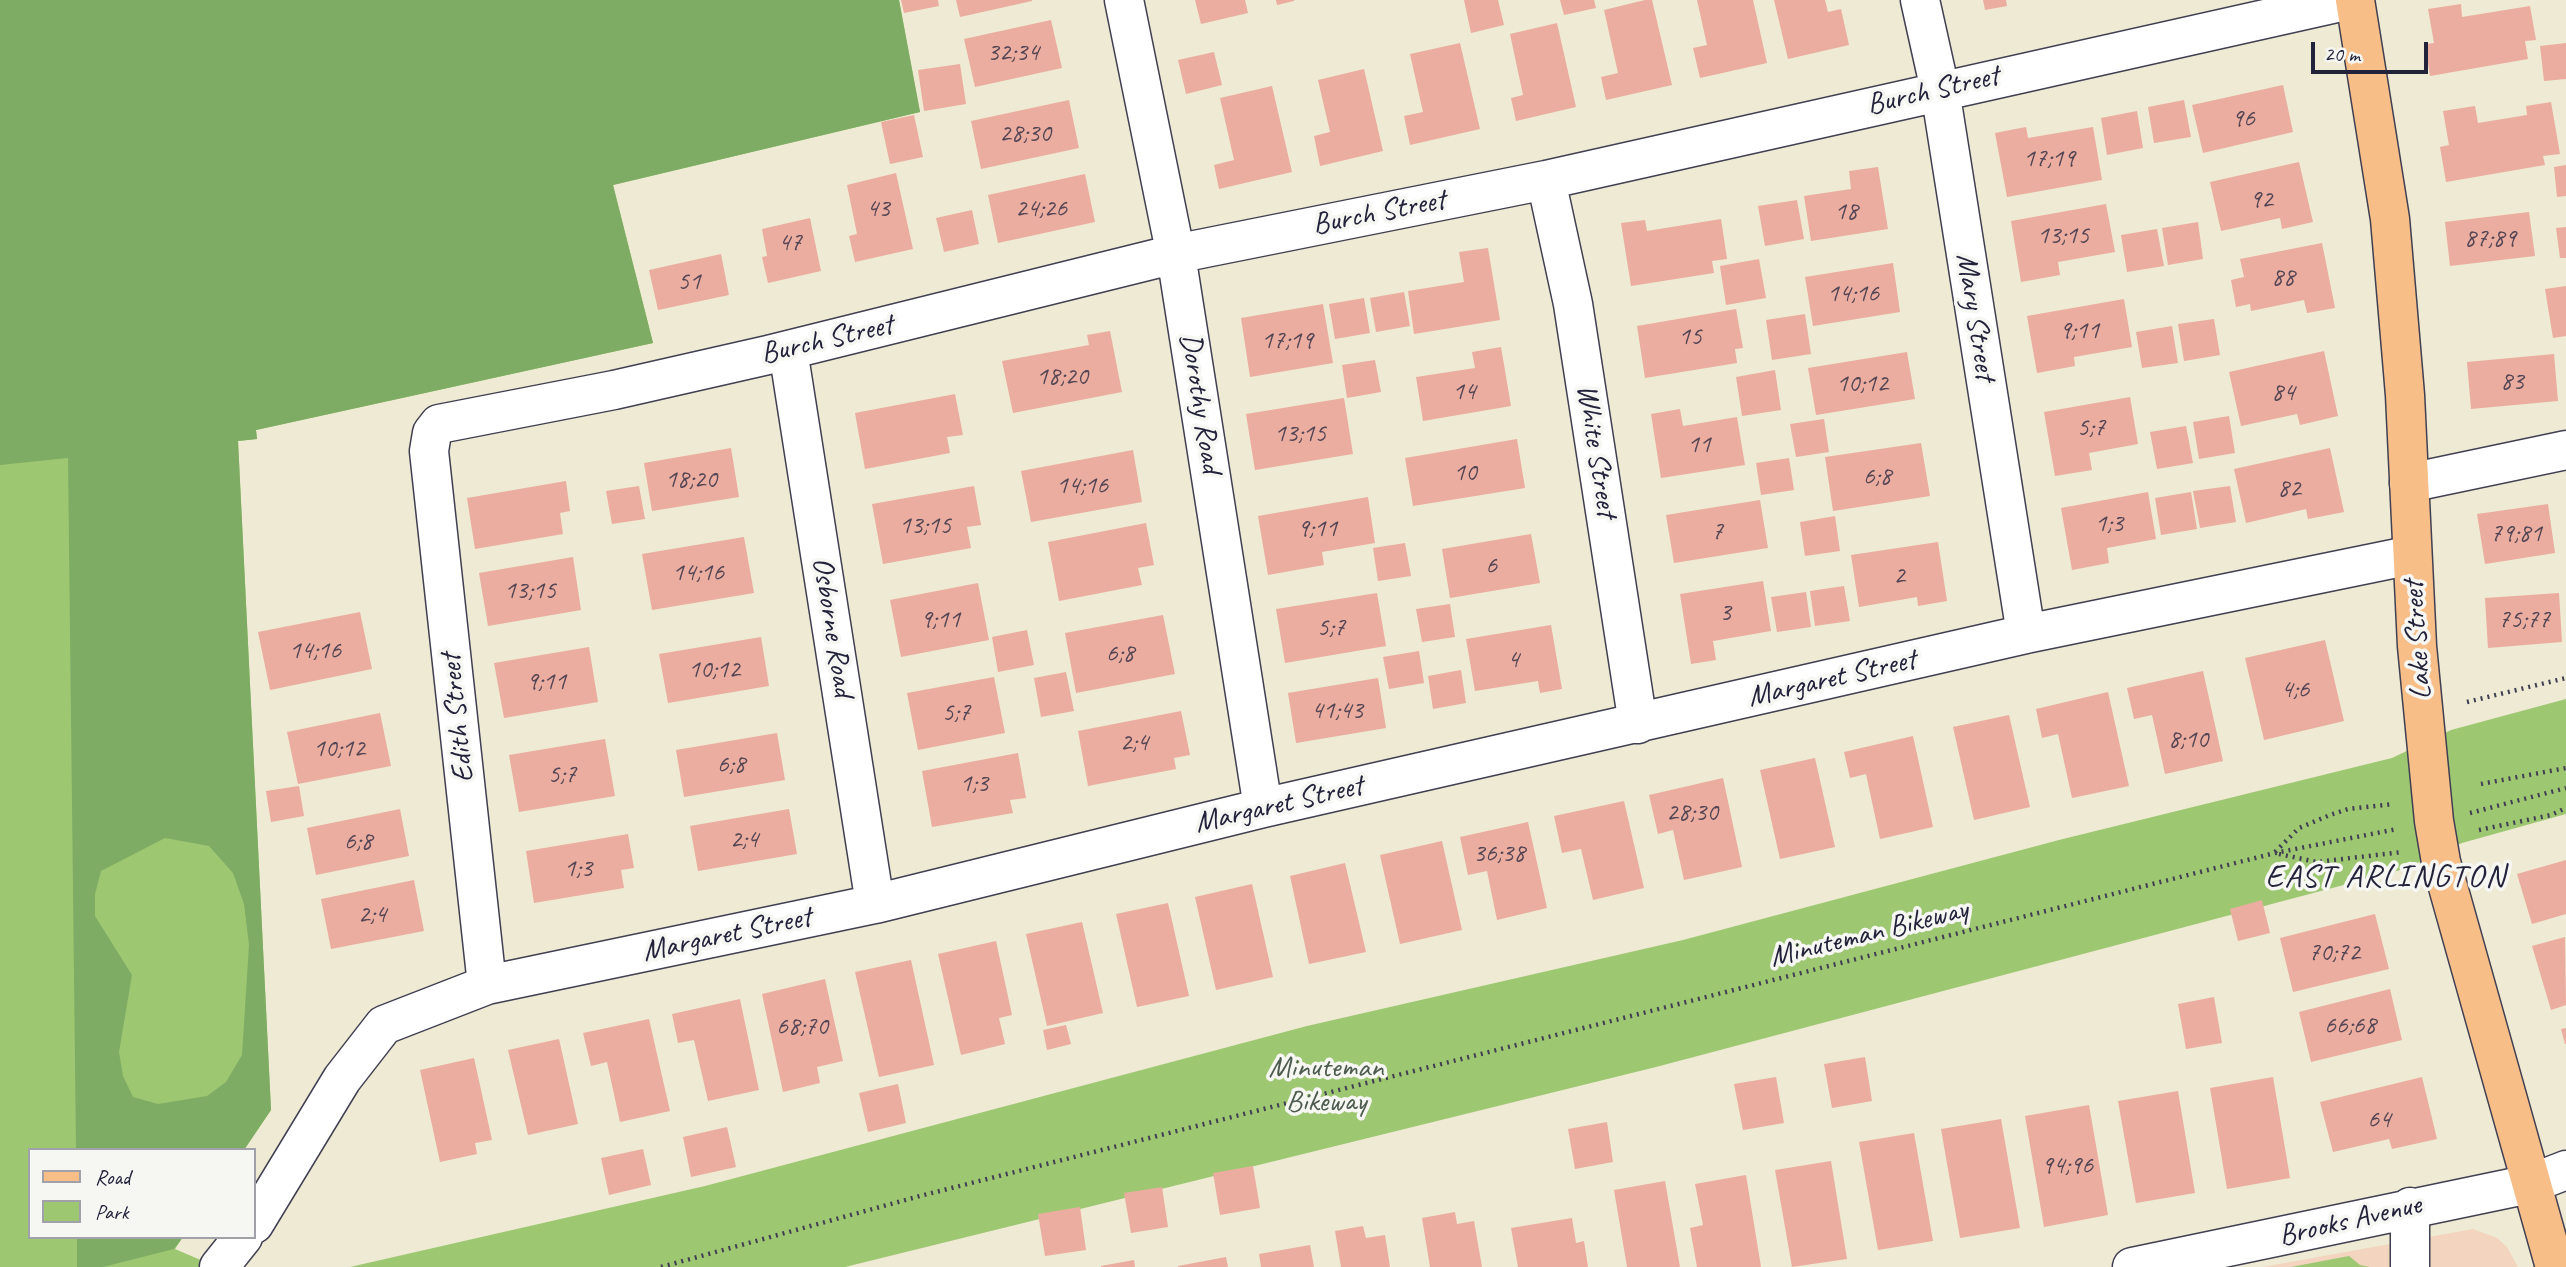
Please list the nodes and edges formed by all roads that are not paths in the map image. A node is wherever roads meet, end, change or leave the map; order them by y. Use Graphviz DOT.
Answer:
graph roads {
  1 [pos="1124,0"];
  2 [pos="1920,0"];
  3 [pos="2353,0"];
  4 [pos="1940,90"];
  5 [pos="1546,180"];
  6 [pos="1175,254"];
  7 [pos="788,350"];
  8 [pos="2566,450"];
  9 [pos="429,452"];
  10 [pos="2409,483"];
  11 [pos="2412,555"];
  12 [pos="2026,634"];
  13 [pos="1638,724"];
  14 [pos="1263,808"];
  15 [pos="876,904"];
  16 [pos="487,985"];
  17 [pos="2566,1170"];
  18 [pos="2530,1184"];
  19 [pos="2410,1207"];
  20 [pos="256,1221"];
  21 [pos="241,1239"];
  22 [pos="2220,1259"];
  23 [pos="219,1267"];
  24 [pos="2132,1267"];
  25 [pos="2410,1267"];
  26 [pos="2555,1267"];
  1 -- 6 [label="street, Dorothy Road"];
  2 -- 4 [label="street, Mary Street"];
  3 -- 4 [label="street, Burch Street"];
  3 -- 10 [label="main road, Lake Street"];
  4 -- 5 [label="street, Burch Street"];
  4 -- 12 [label="street, Mary Street"];
  5 -- 6 [label="street, Burch Street"];
  5 -- 13 [label="street, White Street"];
  6 -- 7 [label="street, Burch Street"];
  6 -- 14 [label="street, Dorothy Road"];
  7 -- 9 [label="street, Burch Street"];
  7 -- 15 [label="street, Osborne Road"];
  8 -- 10 [label="street"];
  9 -- 16 [label="street, Edith Street"];
  10 -- 11 [label="main road, Lake Street"];
  11 -- 12 [label="street, Margaret Street"];
  11 -- 18 [label="main road, Lake Street"];
  12 -- 13 [label="street, Margaret Street"];
  13 -- 14 [label="street, Margaret Street"];
  14 -- 15 [label="street, Margaret Street"];
  15 -- 16 [label="street, Margaret Street"];
  16 -- 20 [label="street, Margaret Street"];
  17 -- 18 [label="street, Brooks Avenue"];
  18 -- 19 [label="street, Brooks Avenue"];
  18 -- 26 [label="main road, Lake Street"];
  19 -- 22 [label="street, Brooks Avenue"];
  19 -- 25 [label="street"];
  21 -- 23 [label="street"];
  22 -- 24 [label="street, Brooks Avenue"];
}
